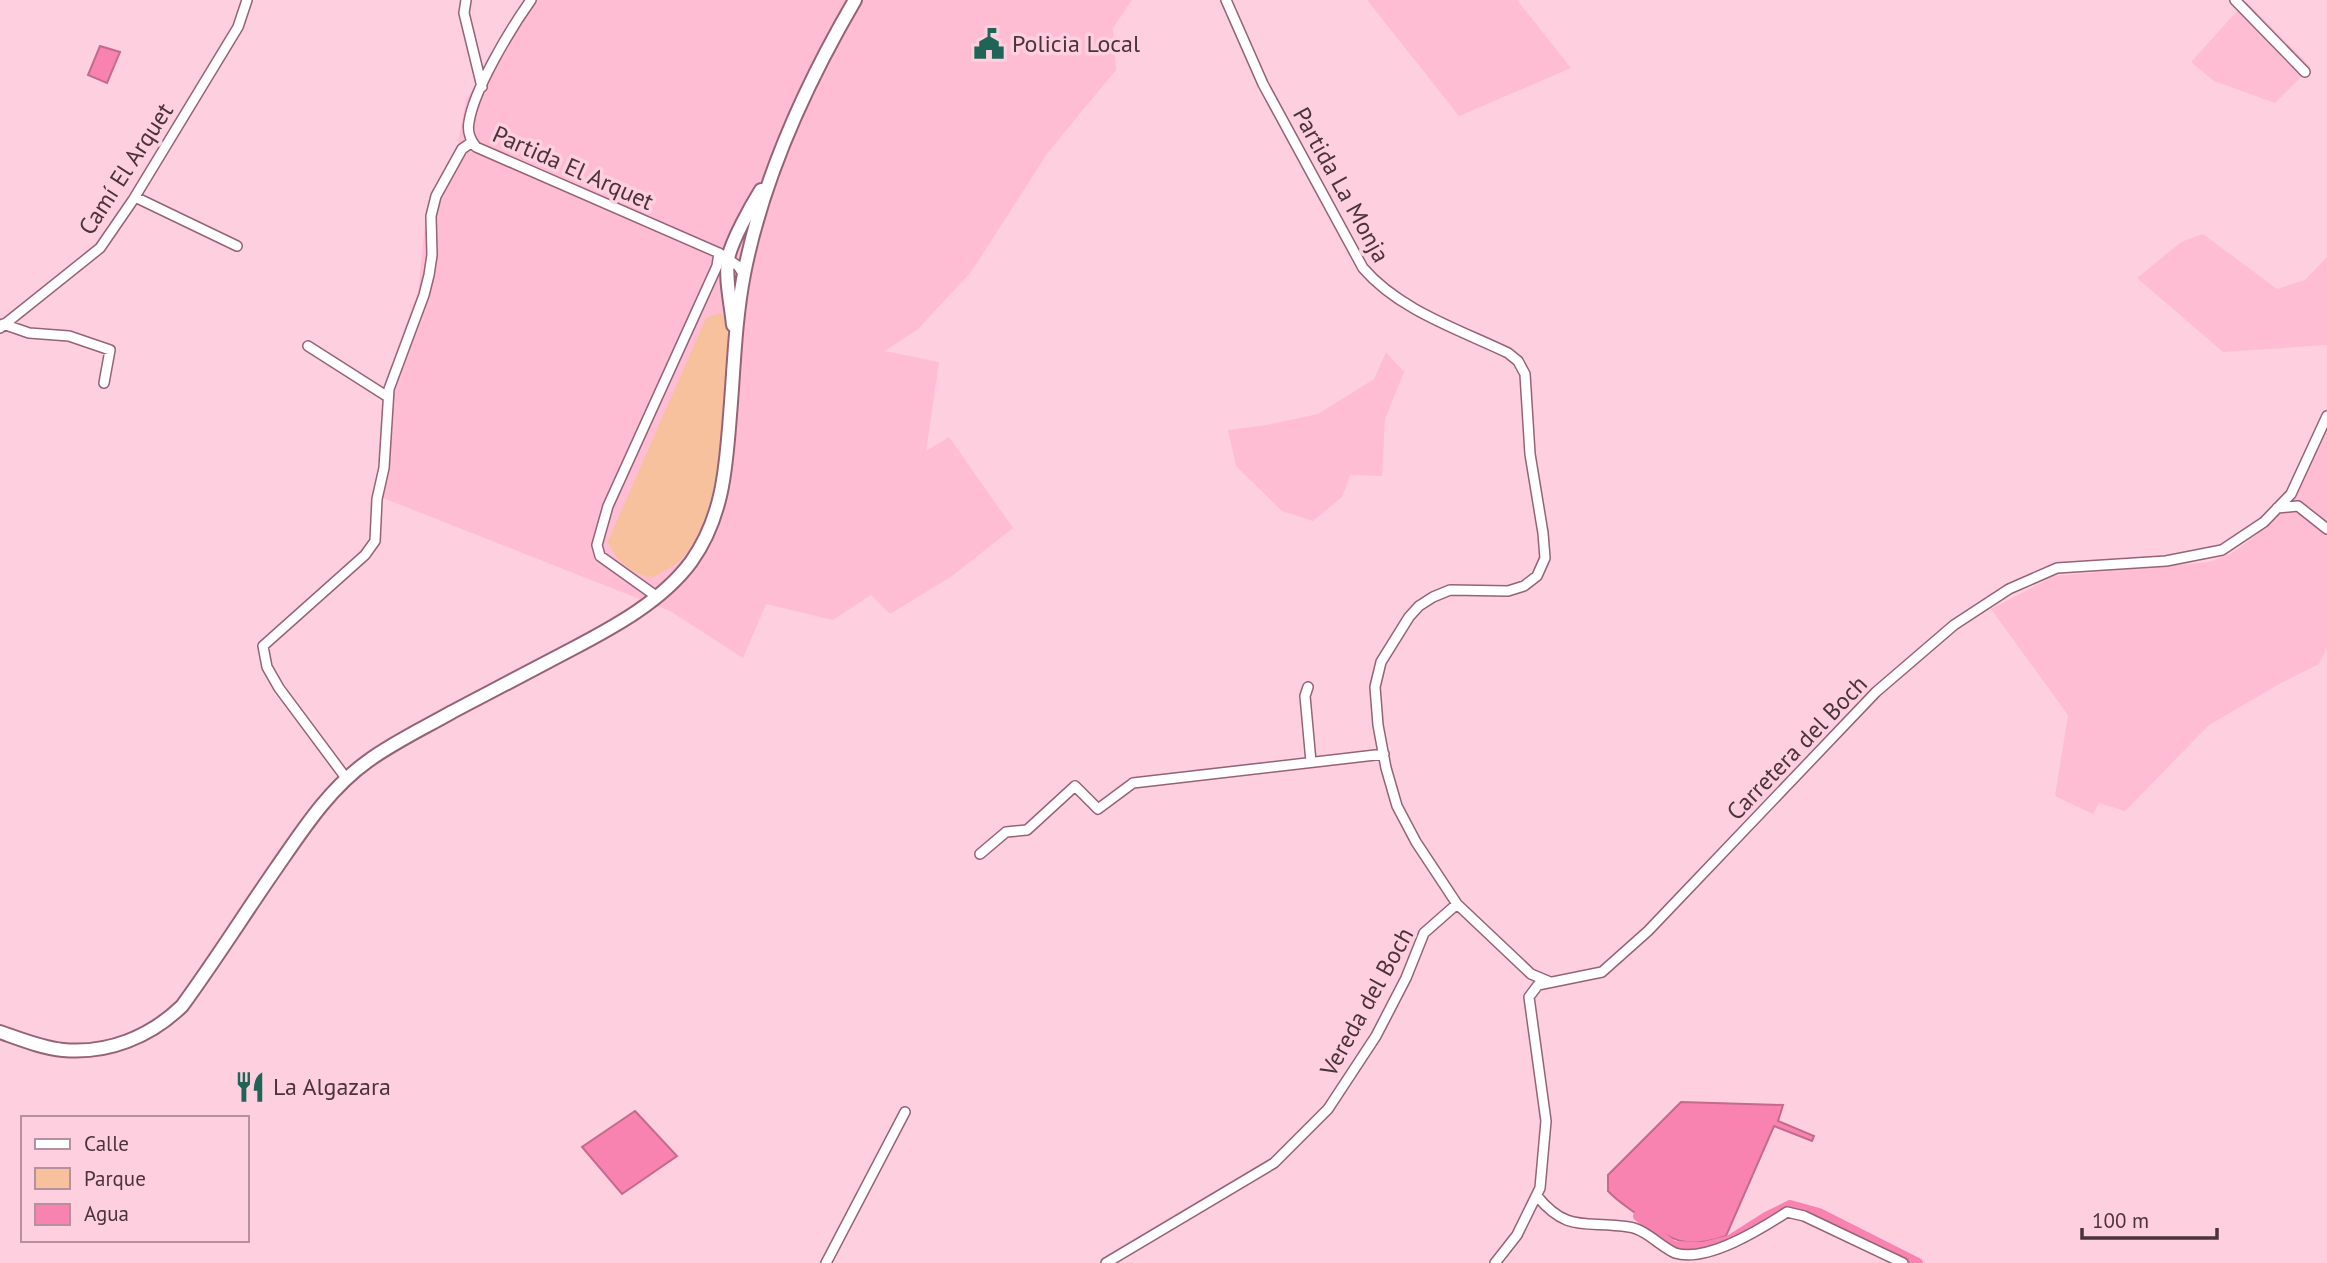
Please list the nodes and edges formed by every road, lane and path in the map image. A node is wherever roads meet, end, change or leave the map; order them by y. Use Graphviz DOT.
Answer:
graph roads {
  1 [pos="247,0"];
  2 [pos="466,0"];
  3 [pos="531,0"];
  4 [pos="855,0"];
  5 [pos="1226,0"];
  6 [pos="2235,0"];
  7 [pos="2305,72"];
  8 [pos="482,87"];
  9 [pos="472,142"];
  10 [pos="771,175"];
  11 [pos="135,197"];
  12 [pos="237,246"];
  13 [pos="724,255"];
  14 [pos="744,275"];
  15 [pos="1,326"];
  16 [pos="736,342"];
  17 [pos="308,346"];
  18 [pos="104,383"];
  19 [pos="388,397"];
  20 [pos="2327,415"];
  21 [pos="2277,508"];
  22 [pos="2327,529"];
  23 [pos="656,596"];
  24 [pos="1308,687"];
  25 [pos="1384,754"];
  26 [pos="1311,762"];
  27 [pos="346,778"];
  28 [pos="980,854"];
  29 [pos="1457,904"];
  30 [pos="1550,983"];
  31 [pos="0,1032"];
  32 [pos="905,1112"];
  33 [pos="1537,1196"];
  34 [pos="1683,1259"];
  35 [pos="826,1263"];
  36 [pos="1106,1263"];
  37 [pos="1495,1263"];
  38 [pos="1903,1263"];
  1 -- 11 [label="street, Camí El Arquet"];
  2 -- 8 [label="street"];
  3 -- 8 [label="street, Partida El Arquet"];
  4 -- 10 [label="street"];
  5 -- 25 [label="street, Partida La Monja"];
  6 -- 7 [label="street"];
  8 -- 9 [label="street, Partida El Arquet"];
  9 -- 13 [label="street, Partida El Arquet"];
  9 -- 19 [label="street"];
  10 -- 13 [label="street"];
  10 -- 14 [label="street"];
  11 -- 12 [label="street"];
  11 -- 15 [label="street, Camí El Arquet"];
  13 -- 14 [label="street"];
  13 -- 16 [label="street"];
  13 -- 23 [label="street"];
  14 -- 16 [label="street"];
  15 -- 18 [label="street"];
  16 -- 23 [label="street"];
  17 -- 19 [label="street"];
  19 -- 27 [label="street"];
  20 -- 21 [label="street, Carretera del Boch"];
  21 -- 22 [label="street"];
  21 -- 30 [label="street, Carretera del Boch"];
  23 -- 27 [label="street"];
  24 -- 26 [label="street"];
  25 -- 26 [label="street"];
  25 -- 29 [label="street"];
  26 -- 28 [label="street"];
  27 -- 31 [label="street"];
  29 -- 30 [label="street"];
  29 -- 36 [label="street, Vereda del Boch"];
  30 -- 33 [label="street"];
  32 -- 35 [label="street"];
  33 -- 34 [label="street"];
  33 -- 37 [label="street"];
  34 -- 38 [label="street"];
}
